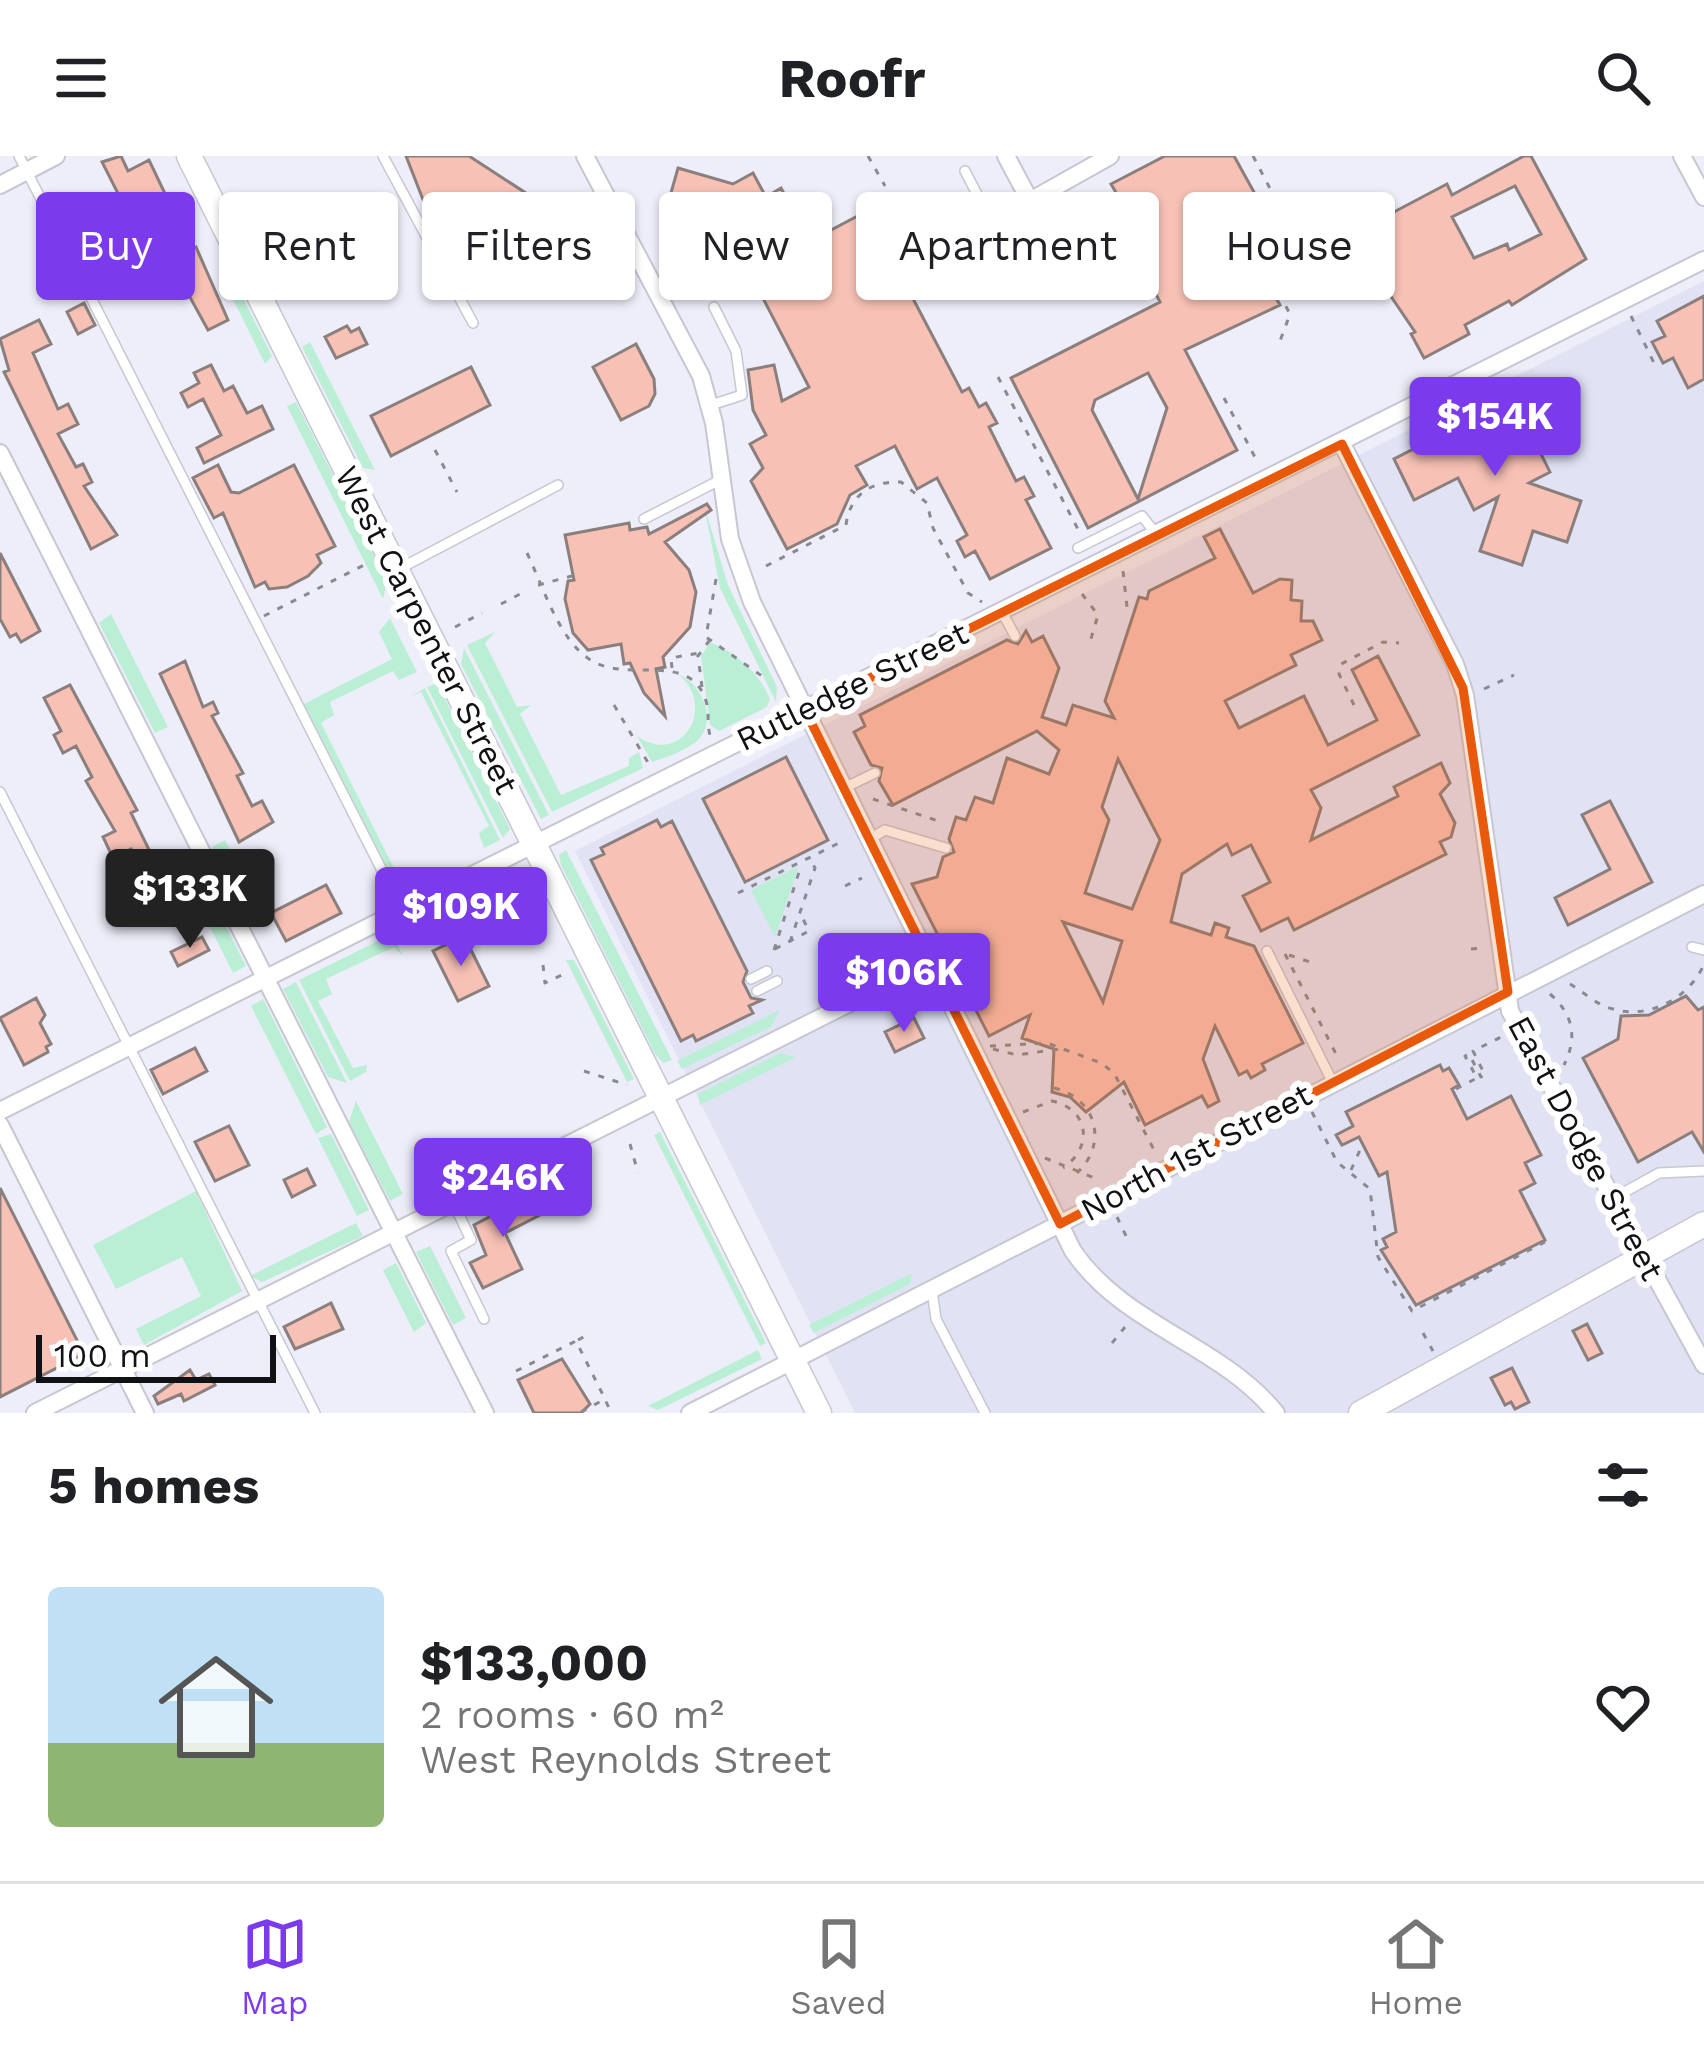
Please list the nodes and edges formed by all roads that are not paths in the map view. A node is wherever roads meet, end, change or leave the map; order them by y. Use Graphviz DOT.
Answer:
graph roads {
  1 [pos="56,156"];
  2 [pos="189,156"];
  3 [pos="383,156"];
  4 [pos="585,156"];
  5 [pos="1006,156"];
  6 [pos="1110,156"];
  7 [pos="1682,156"];
  8 [pos="23,164"];
  9 [pos="965,171"];
  10 [pos="0,184"];
  11 [pos="978,192"];
  12 [pos="1704,197"];
  13 [pos="1704,260"];
  14 [pos="714,307"];
  15 [pos="473,323"];
  16 [pos="711,405"];
  17 [pos="1342,443"];
  18 [pos="0,453"];
  19 [pos="720,480"];
  20 [pos="558,485"];
  21 [pos="644,519"];
  22 [pos="1157,535"];
  23 [pos="1078,548"];
  24 [pos="397,570"];
  25 [pos="1002,612"];
  26 [pos="1015,636"];
  27 [pos="805,710"];
  28 [pos="875,773"];
  29 [pos="842,789"];
  30 [pos="0,792"];
  31 [pos="868,840"];
  32 [pos="535,843"];
  33 [pos="946,848"];
  34 [pos="1704,894"];
  35 [pos="396,914"];
  36 [pos="1268,951"];
  37 [pos="929,963"];
  38 [pos="767,970"];
  39 [pos="265,978"];
  40 [pos="751,979"];
  41 [pos="777,981"];
  42 [pos="757,991"];
  43 [pos="1508,992"];
  44 [pos="130,1047"];
  45 [pos="1332,1081"];
  46 [pos="660,1099"];
  47 [pos="0,1111"];
  48 [pos="0,1125"];
  49 [pos="1704,1171"];
  50 [pos="1612,1199"];
  51 [pos="452,1202"];
  52 [pos="1060,1224"];
  53 [pos="1704,1224"];
  54 [pos="394,1232"];
  55 [pos="1644,1257"];
  56 [pos="932,1291"];
  57 [pos="258,1301"];
  58 [pos="484,1319"];
  59 [pos="793,1362"];
  60 [pos="1704,1365"];
  61 [pos="123,1368"];
  62 [pos="35,1413"];
  63 [pos="145,1413"];
  64 [pos="315,1413"];
  65 [pos="485,1413"];
  66 [pos="690,1413"];
  67 [pos="819,1413"];
  68 [pos="985,1413"];
  69 [pos="1276,1413"];
  70 [pos="1360,1413"];
  1 -- 8 [label="street"];
  2 -- 24 [label="street, West Carpenter Street"];
  3 -- 15 [label="lane"];
  4 -- 16 [label="street"];
  5 -- 6 [label="street"];
  7 -- 12 [label="street"];
  8 -- 10 [label="street"];
  8 -- 35 [label="lane"];
  9 -- 11 [label="lane"];
  13 -- 17 [label="street, Rutledge Street"];
  14 -- 16 [label="lane"];
  16 -- 19 [label="street"];
  17 -- 22 [label="street, Rutledge Street"];
  17 -- 43 [label="street, East Dodge Street"];
  18 -- 39 [label="street"];
  19 -- 21 [label="lane"];
  19 -- 27 [label="street"];
  20 -- 24 [label="lane"];
  22 -- 23 [label="lane"];
  22 -- 25 [label="street, Rutledge Street"];
  24 -- 32 [label="street, West Carpenter Street"];
  25 -- 26 [label="lane"];
  25 -- 27 [label="street, Rutledge Street"];
  27 -- 29 [label="street"];
  27 -- 32 [label="street, Rutledge Street"];
  28 -- 29 [label="lane"];
  29 -- 31 [label="street"];
  30 -- 44 [label="lane"];
  31 -- 33 [label="lane"];
  31 -- 37 [label="street"];
  32 -- 35 [label="street, Rutledge Street"];
  32 -- 46 [label="street, West Carpenter Street"];
  34 -- 43 [label="street, North 1st Street"];
  35 -- 39 [label="street, Rutledge Street"];
  36 -- 45 [label="lane"];
  37 -- 46 [label="street"];
  37 -- 52 [label="street"];
  38 -- 40 [label="lane"];
  39 -- 44 [label="street, Rutledge Street"];
  39 -- 54 [label="street"];
  41 -- 42 [label="lane"];
  43 -- 45 [label="street, North 1st Street"];
  43 -- 50 [label="street, East Dodge Street"];
  44 -- 47 [label="street, Rutledge Street"];
  44 -- 57 [label="lane"];
  45 -- 52 [label="street, North 1st Street"];
  46 -- 51 [label="street"];
  46 -- 59 [label="street, West Carpenter Street"];
  48 -- 61 [label="street"];
  49 -- 50 [label="lane"];
  50 -- 55 [label="street, East Dodge Street"];
  51 -- 54 [label="street"];
  51 -- 58 [label="lane"];
  52 -- 56 [label="street, North 1st Street"];
  52 -- 69 [label="street"];
  53 -- 55 [label="street"];
  54 -- 57 [label="street"];
  54 -- 65 [label="street"];
  55 -- 60 [label="street, East Dodge Street"];
  55 -- 70 [label="street"];
  56 -- 59 [label="street, North 1st Street"];
  56 -- 68 [label="lane"];
  57 -- 61 [label="street"];
  57 -- 64 [label="lane"];
  59 -- 66 [label="street, North 1st Street"];
  59 -- 67 [label="street, West Carpenter Street"];
  61 -- 62 [label="street"];
  61 -- 63 [label="street"];
}
